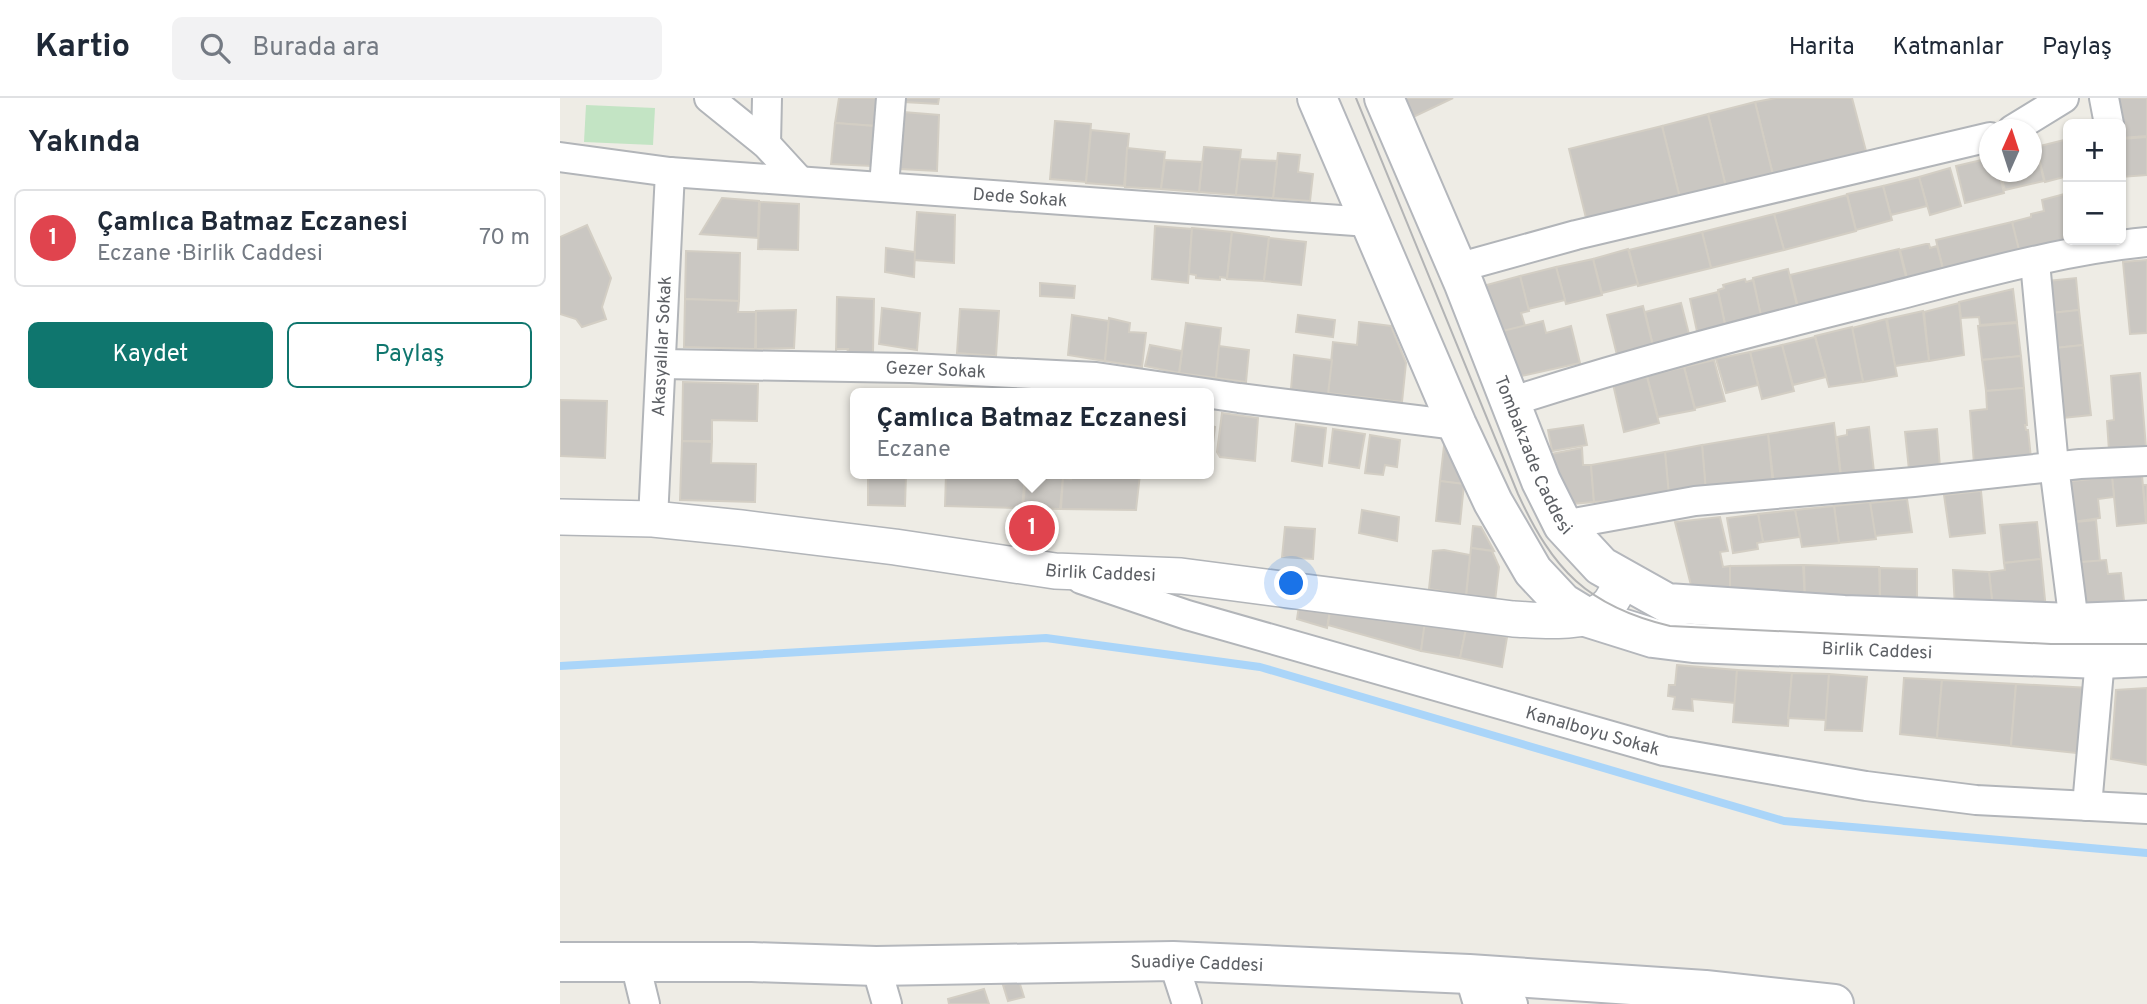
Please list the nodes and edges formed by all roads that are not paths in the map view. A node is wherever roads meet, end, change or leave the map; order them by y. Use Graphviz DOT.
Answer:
graph roads {
  1 [pos="709,98"];
  2 [pos="767,98"];
  3 [pos="891,98"];
  4 [pos="1317,98"];
  5 [pos="1384,98"];
  6 [pos="2064,98"];
  7 [pos="2104,98"];
  8 [pos="2030,119"];
  9 [pos="2108,119"];
  10 [pos="1979,140"];
  11 [pos="766,144"];
  12 [pos="560,157"];
  13 [pos="670,172"];
  14 [pos="799,180"];
  15 [pos="884,186"];
  16 [pos="1369,222"];
  17 [pos="2130,237"];
  18 [pos="2035,262"];
  19 [pos="1457,268"];
  20 [pos="661,364"];
  21 [pos="1171,388"];
  22 [pos="1214,394"];
  23 [pos="1510,402"];
  24 [pos="1457,425"];
  25 [pos="2147,461"];
  26 [pos="2054,466"];
  27 [pos="560,517"];
  28 [pos="653,519"];
  29 [pos="1563,525"];
  30 [pos="1055,571"];
  31 [pos="1623,579"];
  32 [pos="1844,615"];
  33 [pos="1597,620"];
  34 [pos="2147,620"];
  35 [pos="2074,623"];
  36 [pos="2147,657"];
  37 [pos="2100,659"];
  38 [pos="2087,806"];
  39 [pos="2147,809"];
  40 [pos="1173,961"];
  41 [pos="560,962"];
  42 [pos="635,963"];
  43 [pos="876,966"];
  44 [pos="1474,989"];
  45 [pos="645,1004"];
  46 [pos="887,1004"];
  47 [pos="1187,1004"];
  48 [pos="1514,1004"];
  49 [pos="1834,1004"];
  1 -- 11 [label="street"];
  2 -- 11 [label="street"];
  3 -- 15 [label="street"];
  4 -- 16 [label="main road"];
  5 -- 19 [label="main road, Tombakzade Caddesi"];
  6 -- 8 [label="street"];
  7 -- 9 [label="street"];
  10 -- 19 [label="street"];
  11 -- 14 [label="street"];
  12 -- 13 [label="street, Dede Sokak"];
  13 -- 14 [label="street, Dede Sokak"];
  13 -- 20 [label="street, Akasyalılar Sokak"];
  14 -- 15 [label="street, Dede Sokak"];
  15 -- 16 [label="street, Dede Sokak"];
  16 -- 24 [label="main road"];
  17 -- 18 [label="street"];
  18 -- 23 [label="street"];
  18 -- 26 [label="street"];
  19 -- 23 [label="main road, Tombakzade Caddesi"];
  20 -- 21 [label="street, Gezer Sokak"];
  20 -- 28 [label="street, Akasyalılar Sokak"];
  22 -- 24 [label="street, Gezer Sokak"];
  23 -- 29 [label="main road, Tombakzade Caddesi"];
  24 -- 33 [label="main road"];
  25 -- 26 [label="street"];
  26 -- 29 [label="street"];
  26 -- 35 [label="street"];
  27 -- 28 [label="street, Birlik Caddesi"];
  28 -- 30 [label="street, Birlik Caddesi"];
  29 -- 31 [label="main road, Tombakzade Caddesi"];
  30 -- 33 [label="street, Birlik Caddesi"];
  30 -- 38 [label="street, Kanalboyu Sokak"];
  31 -- 32 [label="main road, Tombakzade Caddesi"];
  31 -- 33 [label="street"];
  32 -- 35 [label="main road, Birlik Caddesi"];
  33 -- 37 [label="main road, Birlik Caddesi"];
  34 -- 35 [label="main road, Birlik Caddesi"];
  36 -- 37 [label="main road, Birlik Caddesi"];
  37 -- 38 [label="street"];
  38 -- 39 [label="street, Kanalboyu Sokak"];
  40 -- 43 [label="main road, Suadiye Caddesi"];
  40 -- 44 [label="main road, Suadiye Caddesi"];
  40 -- 47 [label="street"];
  41 -- 42 [label="main road, Suadiye Caddesi"];
  42 -- 43 [label="main road, Suadiye Caddesi"];
  42 -- 45 [label="street"];
  43 -- 46 [label="street"];
  44 -- 48 [label="street"];
  44 -- 49 [label="main road, Suadiye Caddesi"];
}
